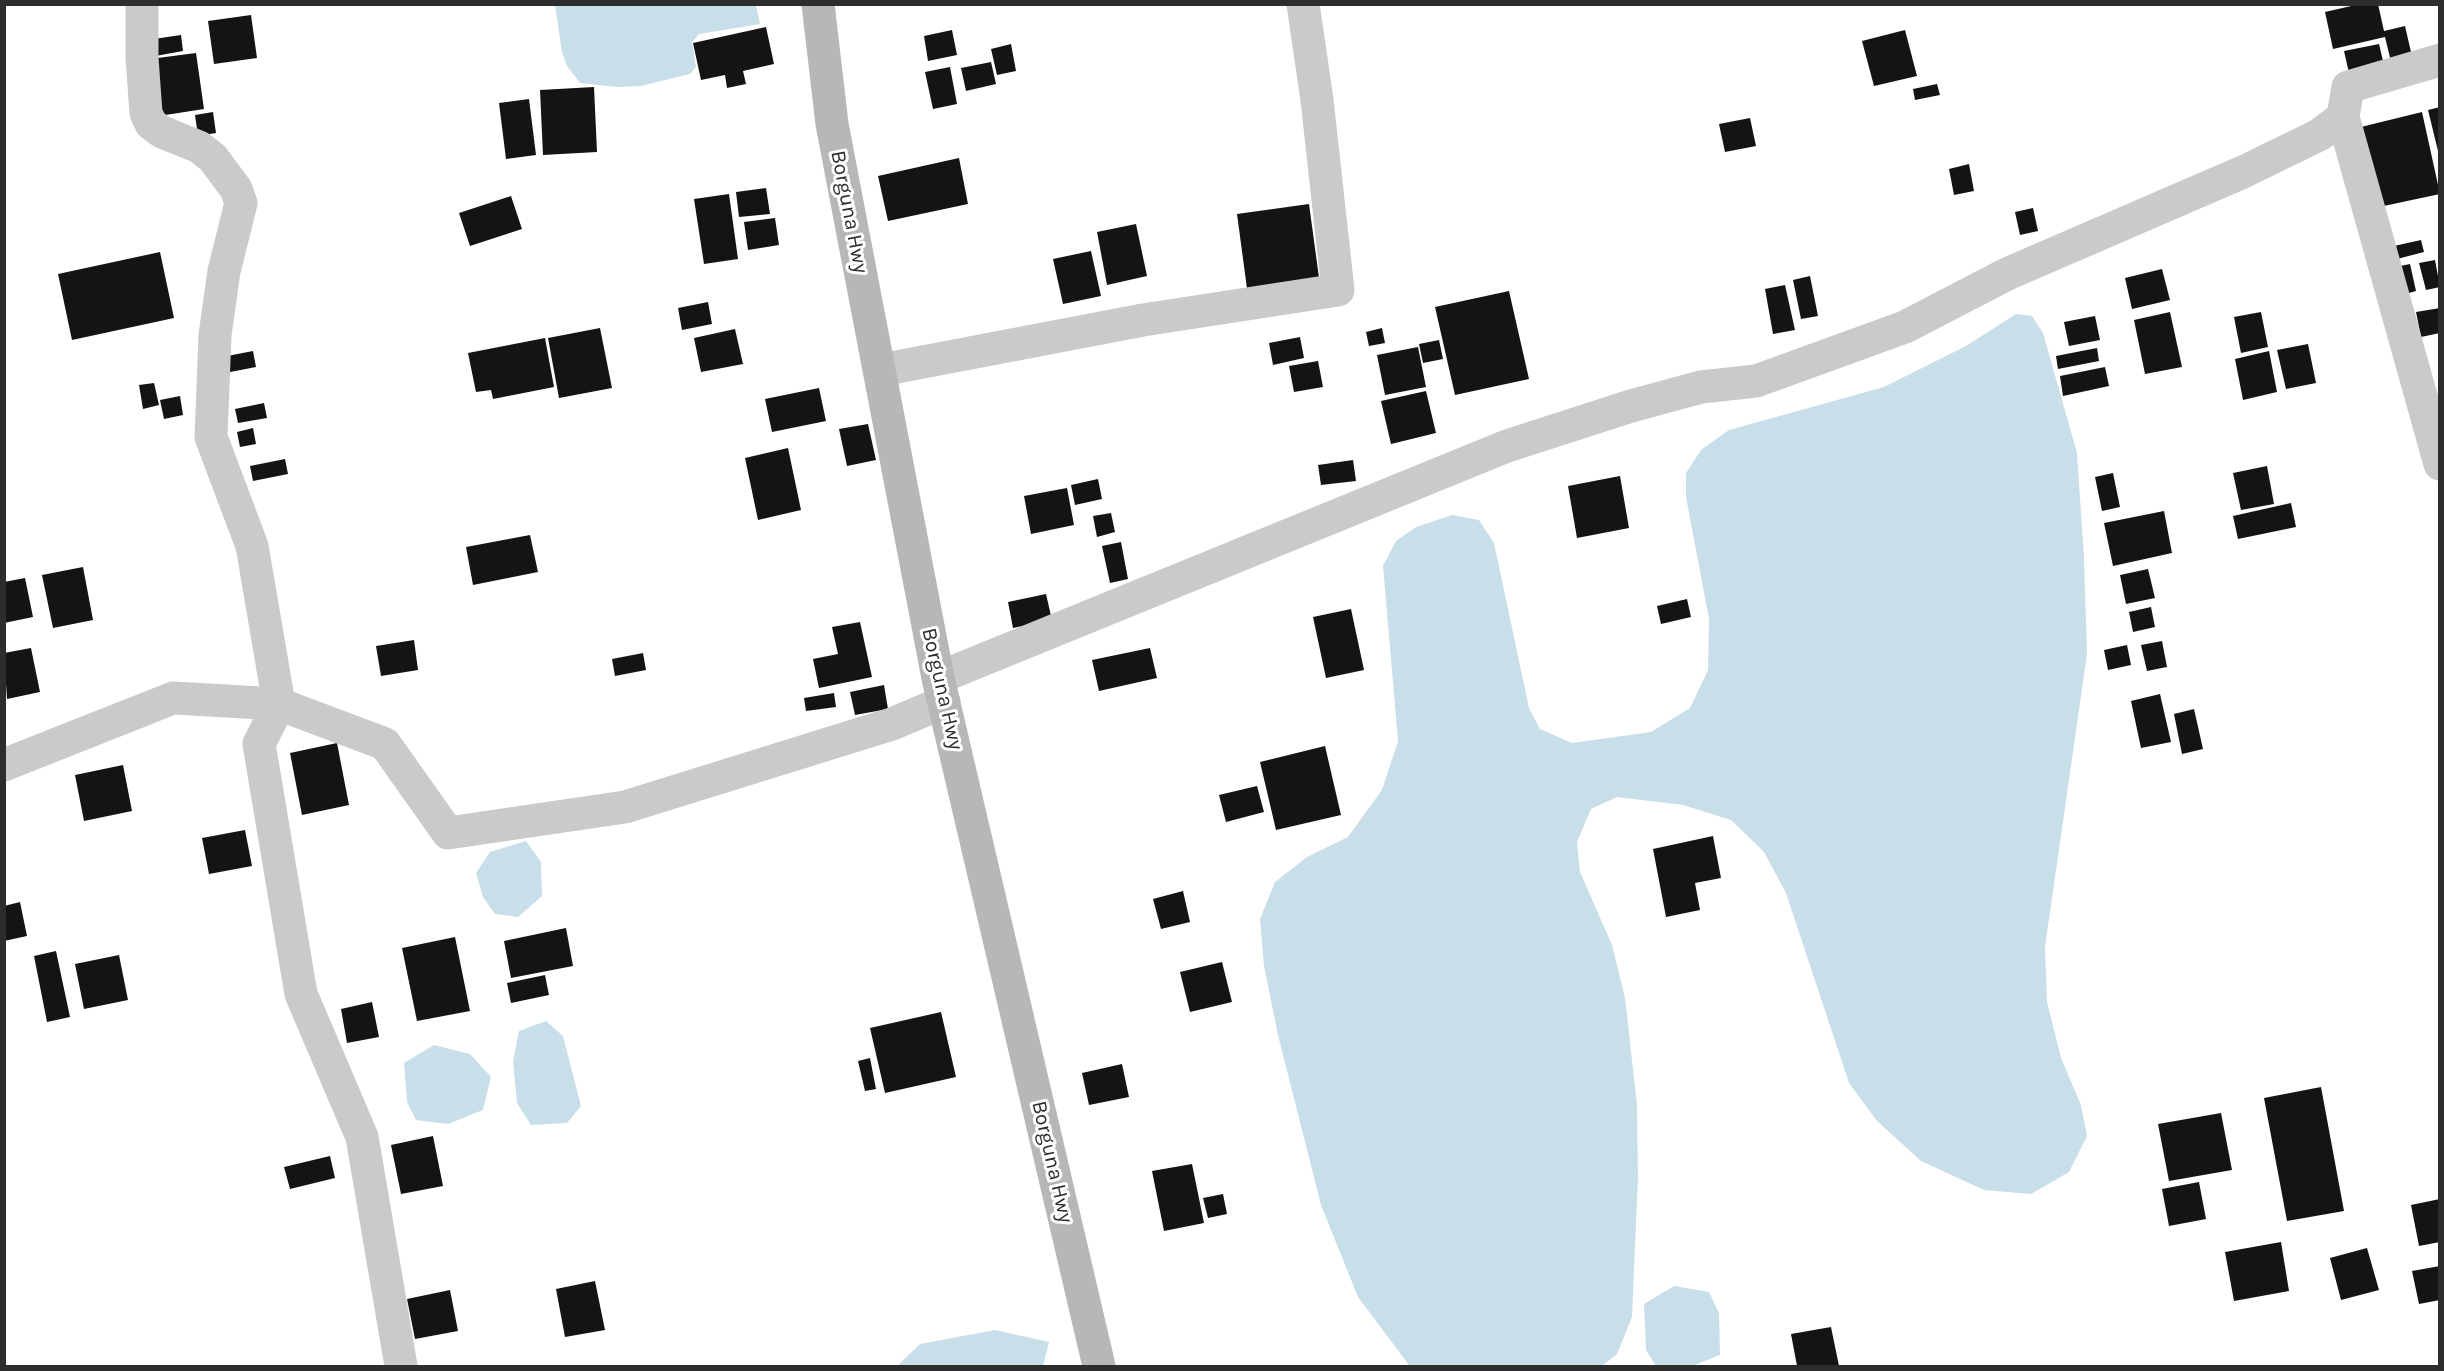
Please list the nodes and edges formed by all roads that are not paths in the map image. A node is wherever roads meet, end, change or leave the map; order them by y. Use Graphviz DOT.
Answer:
graph roads {
  1 [pos="142,4"];
  2 [pos="818,4"];
  3 [pos="1303,4"];
  4 [pos="2439,60"];
  5 [pos="2343,117"];
  6 [pos="881,370"];
  7 [pos="2438,456"];
  8 [pos="941,690"];
  9 [pos="279,704"];
  10 [pos="4,765"];
  11 [pos="401,1366"];
  12 [pos="1099,1366"];
  1 -- 9 [label="street"];
  2 -- 6 [label="street, Borguna Hwy"];
  3 -- 6 [label="street"];
  4 -- 5 [label="street"];
  5 -- 7 [label="street"];
  5 -- 8 [label="street"];
  6 -- 8 [label="street, Borguna Hwy"];
  8 -- 9 [label="street"];
  8 -- 12 [label="street, Borguna Hwy"];
  9 -- 10 [label="street"];
  9 -- 11 [label="street"];
}
